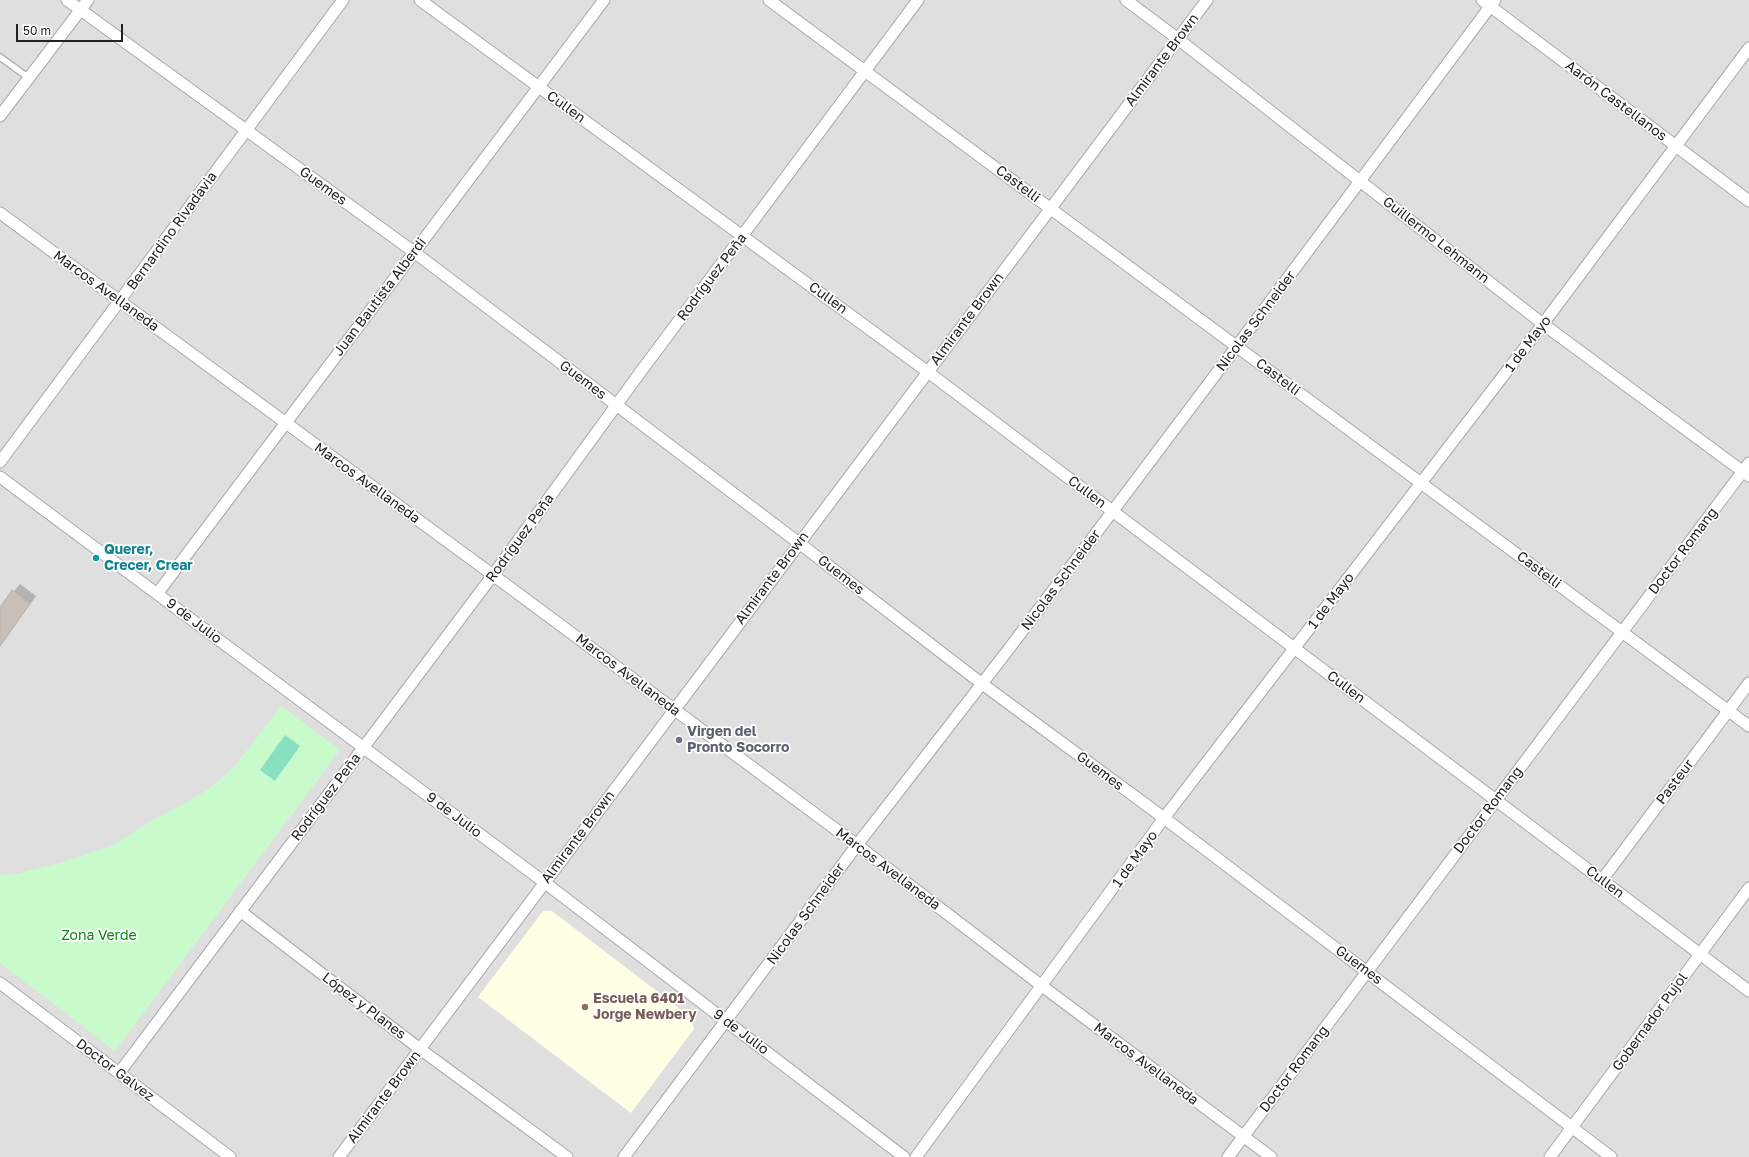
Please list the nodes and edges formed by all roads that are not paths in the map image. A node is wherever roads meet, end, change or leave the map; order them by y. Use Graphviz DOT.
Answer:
graph roads {
  1 [pos="66,0"];
  2 [pos="88,0"];
  3 [pos="343,0"];
  4 [pos="420,0"];
  5 [pos="604,0"];
  6 [pos="769,0"];
  7 [pos="918,0"];
  8 [pos="1126,0"];
  9 [pos="1207,0"];
  10 [pos="1489,2"];
  11 [pos="80,10"];
  12 [pos="1178,39"];
  13 [pos="1749,48"];
  14 [pos="0,57"];
  15 [pos="865,71"];
  16 [pos="29,78"];
  17 [pos="538,87"];
  18 [pos="0,116"];
  19 [pos="246,130"];
  20 [pos="1676,146"];
  21 [pos="1361,182"];
  22 [pos="1749,201"];
  23 [pos="1050,208"];
  24 [pos="0,213"];
  25 [pos="742,236"];
  26 [pos="414,252"];
  27 [pos="120,302"];
  28 [pos="1543,324"];
  29 [pos="1237,346"];
  30 [pos="928,372"];
  31 [pos="617,406"];
  32 [pos="285,422"];
  33 [pos="0,462"];
  34 [pos="1747,470"];
  35 [pos="0,477"];
  36 [pos="1421,483"];
  37 [pos="1112,511"];
  38 [pos="799,543"];
  39 [pos="493,575"];
  40 [pos="157,594"];
  41 [pos="1622,632"];
  42 [pos="1294,648"];
  43 [pos="981,682"];
  44 [pos="1749,683"];
  45 [pos="674,709"];
  46 [pos="1728,711"];
  47 [pos="1749,726"];
  48 [pos="363,747"];
  49 [pos="1496,800"];
  50 [pos="1164,818"];
  51 [pos="857,845"];
  52 [pos="1602,880"];
  53 [pos="544,882"];
  54 [pos="1749,888"];
  55 [pos="240,912"];
  56 [pos="1700,954"];
  57 [pos="1367,972"];
  58 [pos="0,983"];
  59 [pos="1042,986"];
  60 [pos="1749,991"];
  61 [pos="727,1021"];
  62 [pos="420,1049"];
  63 [pos="119,1073"];
  64 [pos="1573,1127"];
  65 [pos="1244,1136"];
  66 [pos="230,1157"];
  67 [pos="339,1157"];
  68 [pos="567,1157"];
  69 [pos="624,1157"];
  70 [pos="904,1157"];
  71 [pos="916,1157"];
  72 [pos="1228,1157"];
  73 [pos="1271,1157"];
  74 [pos="1550,1157"];
  75 [pos="1611,1157"];
  1 -- 11 [label="street, Guemes"];
  2 -- 11 [label="street"];
  3 -- 19 [label="street, Bernardino Rivadavia"];
  4 -- 17 [label="street, Cullen"];
  5 -- 17 [label="street, Juan Bautista Alberdi"];
  6 -- 15 [label="street, Castelli"];
  7 -- 15 [label="street, Rodríguez Peña"];
  8 -- 12 [label="street, Guillermo Lehmann"];
  9 -- 12 [label="street, Almirante Brown"];
  10 -- 20 [label="street, Aarón Castellanos"];
  10 -- 21 [label="street, Nicolas Schneider"];
  11 -- 16 [label="street"];
  11 -- 19 [label="street, Guemes"];
  12 -- 21 [label="street, Guillermo Lehmann"];
  12 -- 23 [label="street, Almirante Brown"];
  13 -- 20 [label="street, 1 de Mayo"];
  14 -- 16 [label="lane"];
  15 -- 23 [label="street, Castelli"];
  15 -- 25 [label="street, Rodríguez Peña"];
  16 -- 18 [label="street"];
  17 -- 25 [label="street, Cullen"];
  17 -- 26 [label="street, Juan Bautista Alberdi"];
  19 -- 26 [label="street, Guemes"];
  19 -- 27 [label="street, Bernardino Rivadavia"];
  20 -- 22 [label="street, Aarón Castellanos"];
  20 -- 28 [label="street, 1 de Mayo"];
  21 -- 28 [label="street, Guillermo Lehmann"];
  21 -- 29 [label="street, Nicolas Schneider"];
  23 -- 29 [label="street, Castelli"];
  23 -- 30 [label="street, Almirante Brown"];
  24 -- 27 [label="street, Marcos Avellaneda"];
  25 -- 30 [label="street, Cullen"];
  25 -- 31 [label="street, Rodríguez Peña"];
  26 -- 31 [label="street, Guemes"];
  26 -- 32 [label="street, Juan Bautista Alberdi"];
  27 -- 32 [label="street, Marcos Avellaneda"];
  27 -- 33 [label="street, Bernardino Rivadavia"];
  28 -- 34 [label="street, Guillermo Lehmann"];
  28 -- 36 [label="street, 1 de Mayo"];
  29 -- 36 [label="street, Castelli"];
  29 -- 37 [label="street, Nicolas Schneider"];
  30 -- 37 [label="street, Cullen"];
  30 -- 38 [label="street, Almirante Brown"];
  31 -- 38 [label="street, Guemes"];
  31 -- 39 [label="street, Rodríguez Peña"];
  32 -- 39 [label="street, Marcos Avellaneda"];
  32 -- 40 [label="street, Juan Bautista Alberdi"];
  34 -- 41 [label="street, Doctor Romang"];
  35 -- 40 [label="street, 9 de Julio"];
  36 -- 41 [label="street, Castelli"];
  36 -- 42 [label="street, 1 de Mayo"];
  37 -- 42 [label="street, Cullen"];
  37 -- 43 [label="street, Nicolas Schneider"];
  38 -- 43 [label="street, Guemes"];
  38 -- 45 [label="street, Almirante Brown"];
  39 -- 45 [label="street, Marcos Avellaneda"];
  39 -- 48 [label="street, Rodríguez Peña"];
  40 -- 48 [label="street, 9 de Julio"];
  41 -- 46 [label="street, Castelli"];
  41 -- 49 [label="street, Doctor Romang"];
  42 -- 49 [label="street, Cullen"];
  42 -- 50 [label="street, 1 de Mayo"];
  43 -- 50 [label="street, Guemes"];
  43 -- 51 [label="street, Nicolas Schneider"];
  44 -- 46 [label="street, Pasteur"];
  45 -- 51 [label="street, Marcos Avellaneda"];
  45 -- 53 [label="street, Almirante Brown"];
  46 -- 47 [label="street, Castelli"];
  46 -- 52 [label="street, Pasteur"];
  48 -- 53 [label="street, 9 de Julio"];
  48 -- 55 [label="street, Rodríguez Peña"];
  49 -- 52 [label="street, Cullen"];
  49 -- 57 [label="street, Doctor Romang"];
  50 -- 57 [label="street, Guemes"];
  50 -- 59 [label="street, 1 de Mayo"];
  51 -- 59 [label="street, Marcos Avellaneda"];
  51 -- 61 [label="street, Nicolas Schneider"];
  52 -- 56 [label="street, Cullen"];
  53 -- 61 [label="street, 9 de Julio"];
  53 -- 62 [label="street, Almirante Brown"];
  54 -- 56 [label="street, Gobernador Pujol"];
  55 -- 62 [label="street, López y Planes"];
  55 -- 63 [label="street, Rodríguez Peña"];
  56 -- 60 [label="street, Cullen"];
  56 -- 64 [label="street, Gobernador Pujol"];
  57 -- 64 [label="street, Guemes"];
  57 -- 65 [label="street, Doctor Romang"];
  58 -- 63 [label="street, Doctor Galvez"];
  59 -- 65 [label="street, Marcos Avellaneda"];
  59 -- 71 [label="street, 1 de Mayo"];
  61 -- 69 [label="street, Nicolas Schneider"];
  61 -- 70 [label="street, 9 de Julio"];
  62 -- 67 [label="street, Almirante Brown"];
  62 -- 68 [label="street, López y Planes"];
  63 -- 66 [label="street, Doctor Galvez"];
  64 -- 74 [label="street, Gobernador Pujol"];
  64 -- 75 [label="street, Guemes"];
  65 -- 72 [label="street, Doctor Romang"];
  65 -- 73 [label="street, Marcos Avellaneda"];
}
